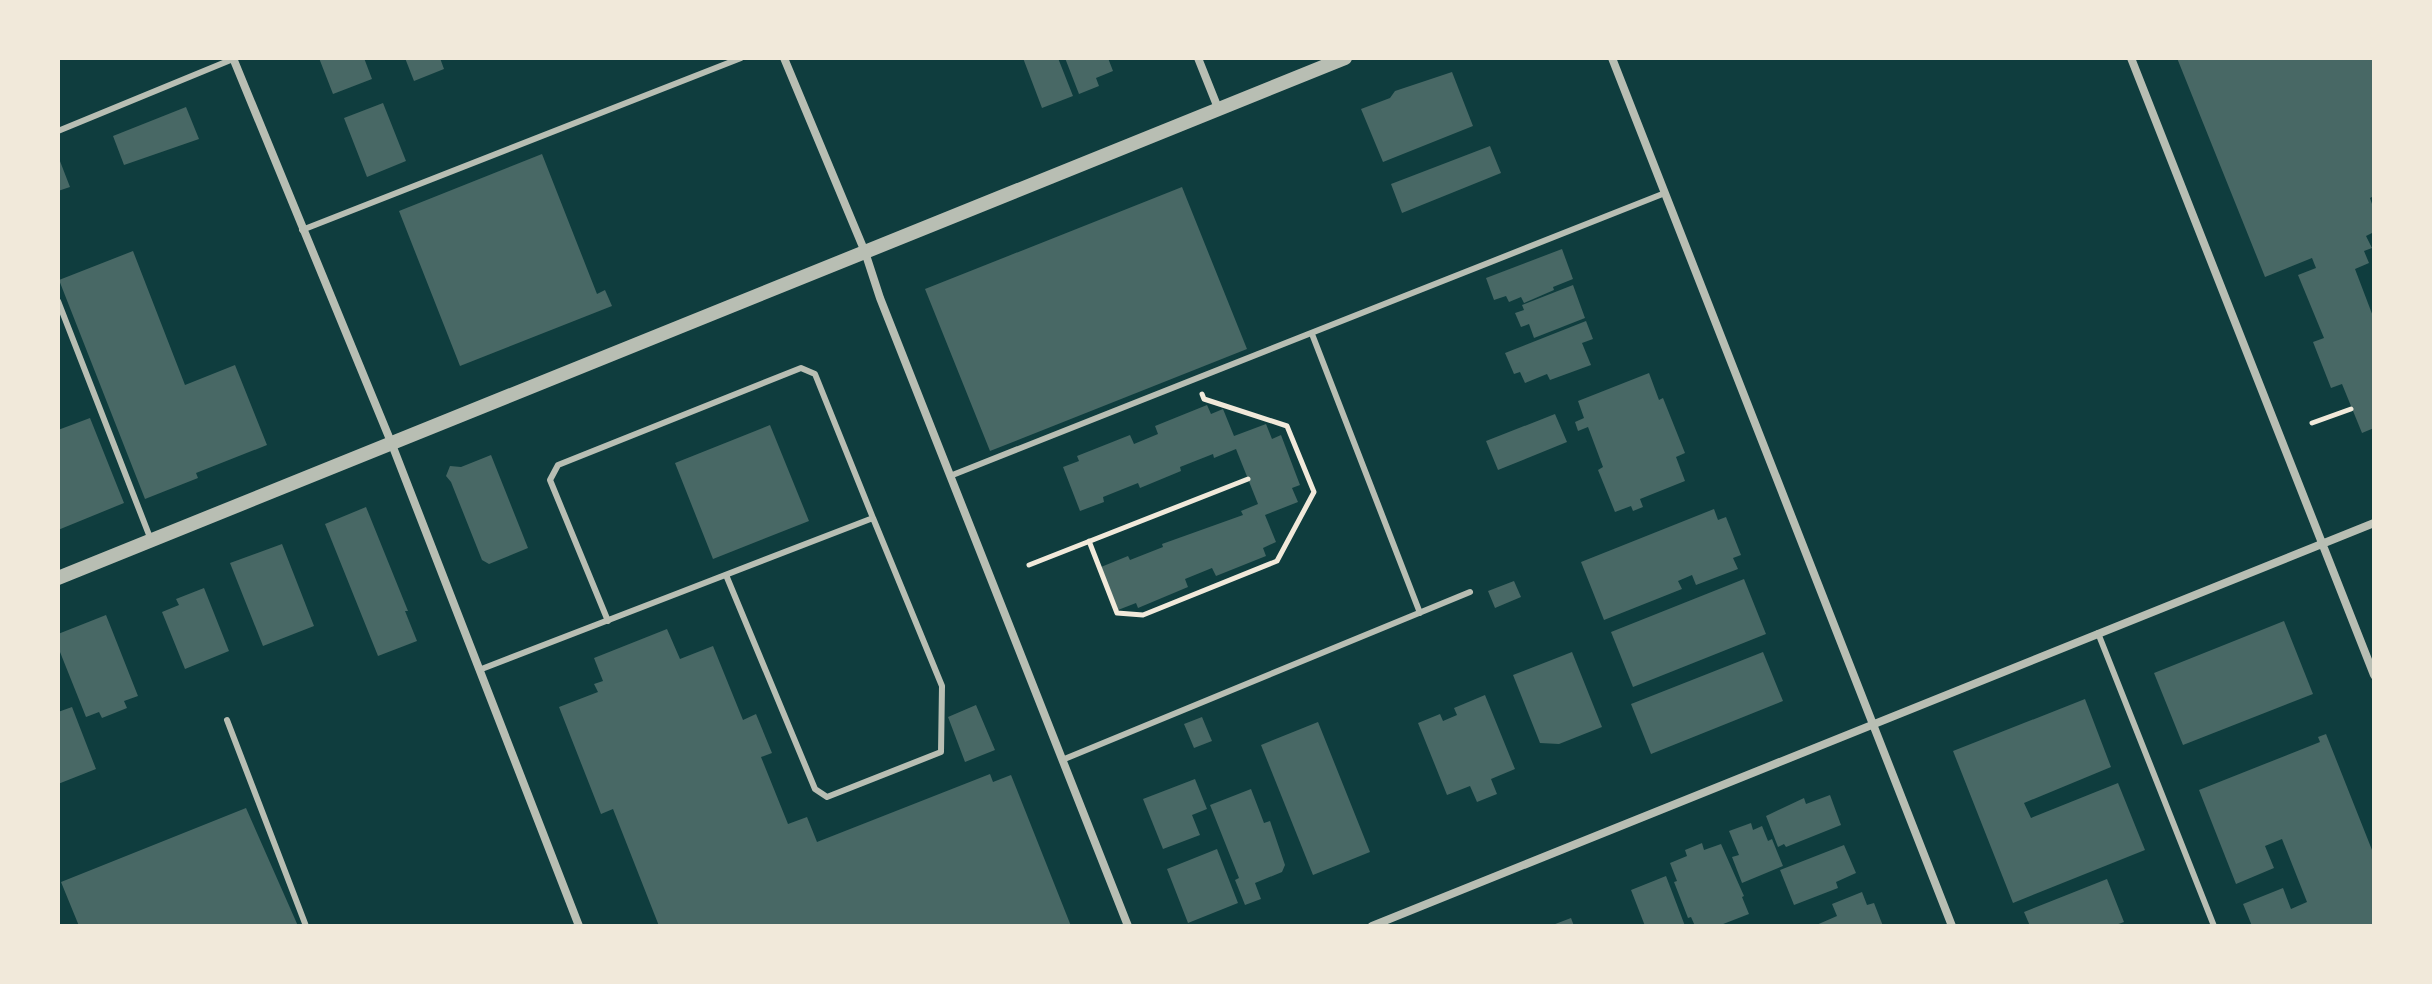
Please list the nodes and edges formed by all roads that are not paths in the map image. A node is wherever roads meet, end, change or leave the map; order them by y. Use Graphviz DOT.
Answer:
graph roads {
  1 [pos="233,58"];
  2 [pos="741,58"];
  3 [pos="784,58"];
  4 [pos="1198,58"];
  5 [pos="1345,58"];
  6 [pos="1612,58"];
  7 [pos="2131,58"];
  8 [pos="1218,108"];
  9 [pos="58,131"];
  10 [pos="1665,193"];
  11 [pos="302,230"];
  12 [pos="865,252"];
  13 [pos="58,301"];
  14 [pos="1312,334"];
  15 [pos="391,442"];
  16 [pos="950,476"];
  17 [pos="873,518"];
  18 [pos="2374,523"];
  19 [pos="151,540"];
  20 [pos="2322,544"];
  21 [pos="726,575"];
  22 [pos="58,578"];
  23 [pos="1470,592"];
  24 [pos="1420,613"];
  25 [pos="608,621"];
  26 [pos="2098,633"];
  27 [pos="479,670"];
  28 [pos="2374,675"];
  29 [pos="227,720"];
  30 [pos="1872,724"];
  31 [pos="1062,760"];
  32 [pos="306,926"];
  33 [pos="579,926"];
  34 [pos="1128,926"];
  35 [pos="1372,926"];
  36 [pos="1952,926"];
  37 [pos="2214,926"];
  1 -- 9 [label="lane"];
  1 -- 11 [label="street"];
  2 -- 11 [label="lane"];
  3 -- 12 [label="street"];
  4 -- 8 [label="street"];
  5 -- 8 [label="street"];
  6 -- 10 [label="street"];
  7 -- 20 [label="street"];
  8 -- 12 [label="street"];
  10 -- 14 [label="lane"];
  10 -- 30 [label="street"];
  11 -- 15 [label="street"];
  12 -- 15 [label="street"];
  12 -- 16 [label="street"];
  13 -- 19 [label="lane"];
  14 -- 16 [label="lane"];
  14 -- 24 [label="lane"];
  15 -- 19 [label="street"];
  15 -- 27 [label="street"];
  16 -- 31 [label="street"];
  17 -- 21 [label="lane"];
  17 -- 21 [label="lane"];
  17 -- 25 [label="lane"];
  18 -- 20 [label="street"];
  19 -- 22 [label="street"];
  20 -- 26 [label="street"];
  20 -- 28 [label="street"];
  21 -- 25 [label="lane"];
  23 -- 24 [label="lane"];
  24 -- 31 [label="lane"];
  25 -- 27 [label="lane"];
  26 -- 30 [label="street"];
  26 -- 37 [label="lane"];
  27 -- 33 [label="street"];
  29 -- 32 [label="lane"];
  30 -- 35 [label="street"];
  30 -- 36 [label="street"];
  31 -- 34 [label="street"];
}
